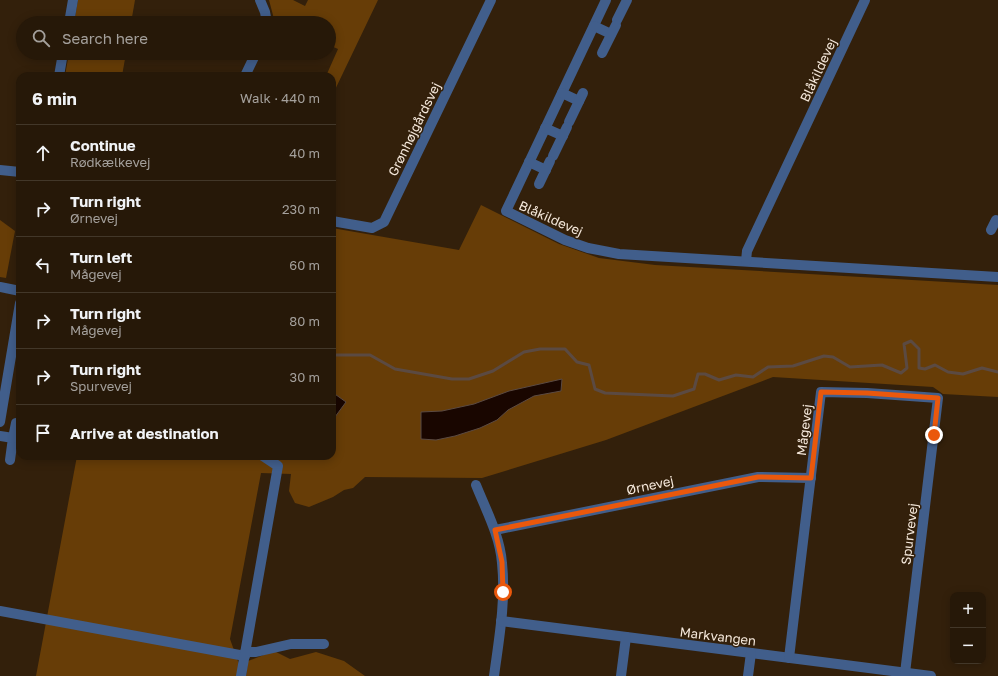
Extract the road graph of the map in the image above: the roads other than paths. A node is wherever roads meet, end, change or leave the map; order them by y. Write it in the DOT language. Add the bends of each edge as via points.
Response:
graph roads {
  1 [pos="73,0"];
  2 [pos="260,0"];
  3 [pos="492,0"];
  4 [pos="606,0"];
  5 [pos="627,0"];
  6 [pos="865,0"];
  7 [pos="70,16"];
  8 [pos="265,16"];
  9 [pos="594,26"];
  10 [pos="615,26"];
  11 [pos="602,53"];
  12 [pos="62,60"];
  13 [pos="253,60"];
  14 [pos="60,72"];
  15 [pos="247,72"];
  16 [pos="562,93"];
  17 [pos="545,128"];
  18 [pos="566,128"];
  19 [pos="529,162"];
  20 [pos="550,163"];
  21 [pos="0,170"];
  22 [pos="16,172"];
  23 [pos="540,184"];
  24 [pos="998,221"];
  25 [pos="336,223"];
  26 [pos="991,230"];
  27 [pos="746,261"];
  28 [pos="998,273"];
  29 [pos="998,277"];
  30 [pos="0,287"];
  31 [pos="16,290"];
  32 [pos="16,327"];
  33 [pos="938,398"];
  34 [pos="0,422"];
  35 [pos="16,424"];
  36 [pos="0,436"];
  37 [pos="13,438"];
  38 [pos="10,460"];
  39 [pos="270,460"];
  40 [pos="811,478"];
  41 [pos="476,485"];
  42 [pos="495,530"];
  43 [pos="0,611"];
  44 [pos="501,621"];
  45 [pos="626,637"];
  46 [pos="324,644"];
  47 [pos="750,653"];
  48 [pos="245,654"];
  49 [pos="789,658"];
  50 [pos="875,672"];
  51 [pos="905,673"];
  52 [pos="241,676"];
  53 [pos="494,676"];
  54 [pos="621,676"];
  55 [pos="748,676"];
  56 [pos="931,676"];
  1 -- 7 [label="street"];
  2 -- 8 [label="street"];
  3 -- 25 [label="street, Grønhøjgårdsvej" via="384,222 372,228"];
  4 -- 9 [label="street, Blåkildevej"];
  5 -- 10 [label="street"];
  6 -- 27 [label="street, Blåkildevej" via="747,251"];
  9 -- 10 [label="street"];
  9 -- 16 [label="street, Blåkildevej"];
  10 -- 11 [label="street"];
  12 -- 14 [label="street"];
  13 -- 15 [label="street"];
  16 -- 17 [label="street, Blåkildevej"];
  16 -- 18 [label="street" via="581,97"];
  17 -- 18 [label="street"];
  17 -- 19 [label="street, Blåkildevej"];
  18 -- 20 [label="street"];
  19 -- 20 [label="street"];
  19 -- 27 [label="street, Blåkildevej" via="506,211 565,240 619,254"];
  20 -- 23 [label="street"];
  21 -- 22 [label="street"];
  24 -- 26 [label="street" via="996,220"];
  27 -- 29 [label="street, Blåkildevej"];
  28 -- 29 [label="street, Blåkildevej"];
  30 -- 31 [label="street"];
  32 -- 34 [label="street"];
  33 -- 40 [label="street, Mågevej" via="821,392"];
  33 -- 51 [label="street, Spurvevej"];
  35 -- 37 [label="street"];
  36 -- 37 [label="street"];
  37 -- 38 [label="street"];
  39 -- 48 [label="street" via="278,466"];
  40 -- 42 [label="street, Ørnevej" via="758,477"];
  40 -- 49 [label="street, Mågevej"];
  41 -- 42 [label="street"];
  42 -- 44 [label="street" via="502,562"];
  43 -- 48 [label="street"];
  44 -- 45 [label="street, Markvangen"];
  44 -- 53 [label="street"];
  45 -- 47 [label="street, Markvangen"];
  45 -- 54 [label="street"];
  46 -- 48 [label="street" via="291,644"];
  47 -- 49 [label="street, Markvangen"];
  47 -- 55 [label="street"];
  48 -- 52 [label="street"];
  49 -- 50 [label="street, Markvangen"];
  50 -- 51 [label="street, Markvangen"];
  51 -- 56 [label="street, Markvangen"];
}
